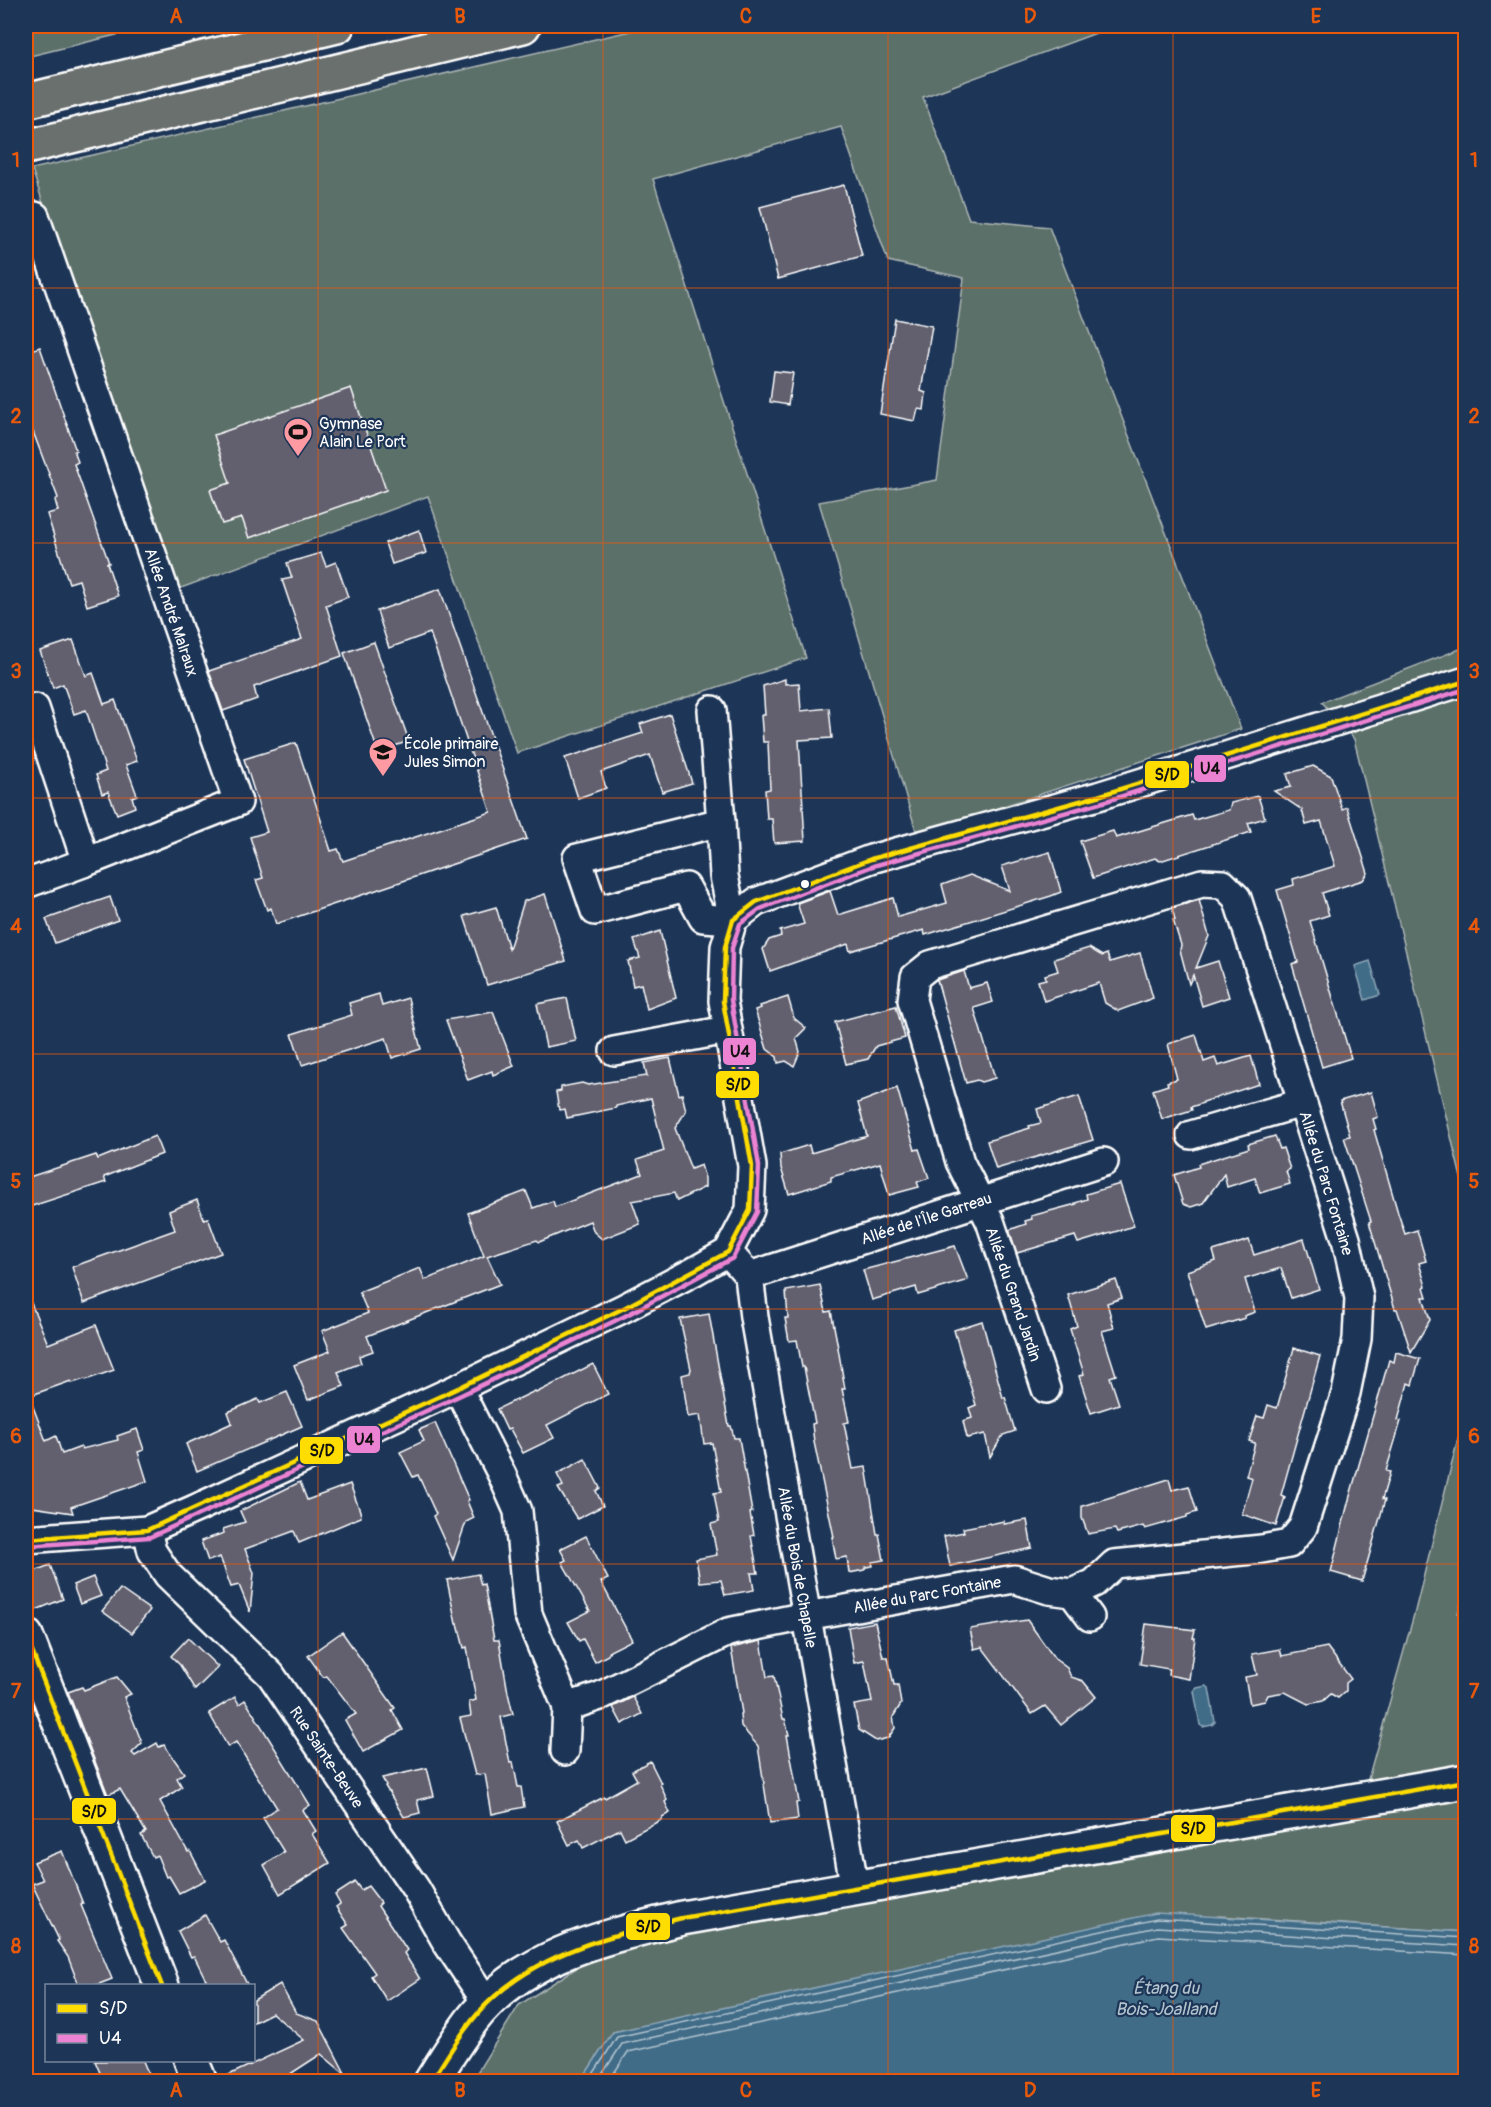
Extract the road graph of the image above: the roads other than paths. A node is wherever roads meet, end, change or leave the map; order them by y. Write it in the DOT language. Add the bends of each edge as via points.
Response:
graph roads {
  1 [pos="337,26"];
  2 [pos="523,26"];
  3 [pos="26,101"];
  4 [pos="26,147"];
  5 [pos="26,218"];
  6 [pos="1466,681"];
  7 [pos="35,708"];
  8 [pos="711,710"];
  9 [pos="721,822"];
  10 [pos="86,862"];
  11 [pos="724,876"];
  12 [pos="26,884"];
  13 [pos="686,887"];
  14 [pos="733,920"];
  15 [pos="727,1030"];
  16 [pos="614,1052"];
  17 [pos="1302,1103"];
  18 [pos="1191,1135"];
  19 [pos="1104,1162"];
  20 [pos="979,1201"];
  21 [pos="728,1252"];
  22 [pos="748,1276"];
  23 [pos="458,1388"];
  24 [pos="1046,1389"];
  25 [pos="147,1530"];
  26 [pos="26,1539"];
  27 [pos="1072,1593"];
  28 [pos="806,1616"];
  29 [pos="1090,1617"];
  30 [pos="26,1636"];
  31 [pos="33,1680"];
  32 [pos="567,1707"];
  33 [pos="565,1751"];
  34 [pos="1466,1781"];
  35 [pos="855,1889"];
  36 [pos="161,1984"];
  37 [pos="492,1999"];
  38 [pos="191,2062"];
  39 [pos="200,2082"];
  40 [pos="431,2082"];
  1 -- 3 [label="highway"];
  2 -- 4 [label="highway"];
  5 -- 10 [label="street, Allée André Malraux" via="35,216 238,802"];
  6 -- 14 [label="street" via="1098,796 871,859 756,902"];
  7 -- 10 [label="street"];
  8 -- 9 [label="street"];
  9 -- 11 [label="street"];
  9 -- 13 [label="street" via="577,858 595,911"];
  10 -- 12 [label="street, Allée André Malraux"];
  11 -- 13 [label="street"];
  11 -- 14 [label="street"];
  13 -- 14 [label="street" via="703,918"];
  14 -- 15 [label="street" via="725,947 723,1001"];
  15 -- 16 [label="street"];
  15 -- 21 [label="street" via="752,1166 750,1210"];
  17 -- 18 [label="street"];
  17 -- 20 [label="street, Allée du Parc Fontaine" via="1237,898 1223,884 1202,882 941,961 915,977 912,1000 960,1162"];
  17 -- 27 [label="street, Allée du Parc Fontaine" via="1346,1239 1359,1298 1357,1339 1346,1393 1303,1527 1289,1544 1114,1564 1094,1583"];
  19 -- 20 [label="street, Allée de l'Île Garreau"];
  20 -- 22 [label="street, Allée de l'Île Garreau"];
  20 -- 24 [label="street, Allée du Grand Jardin" via="990,1221"];
  21 -- 22 [label="street"];
  21 -- 23 [label="street"];
  22 -- 28 [label="street, Allée du Bois de Chapelle"];
  23 -- 25 [label="street"];
  23 -- 32 [label="street" via="518,1511 528,1614"];
  25 -- 26 [label="street"];
  25 -- 37 [label="street, Rue Sainte-Beuve" via="152,1551 168,1575 272,1675 416,1889 481,1994"];
  27 -- 28 [label="street, Allée du Parc Fontaine" via="1014,1579"];
  27 -- 29 [label="street"];
  28 -- 32 [label="street, Allée du Parc Fontaine" via="728,1632 600,1696"];
  28 -- 35 [label="street, Allée du Bois de Chapelle"];
  30 -- 31 [label="street"];
  31 -- 36 [label="street"];
  32 -- 33 [label="street"];
  34 -- 35 [label="street"];
  35 -- 37 [label="street" via="682,1918 603,1938 557,1954 526,1971"];
  37 -- 40 [label="street" via="472,2019"];
  38 -- 39 [label="street"];
}
